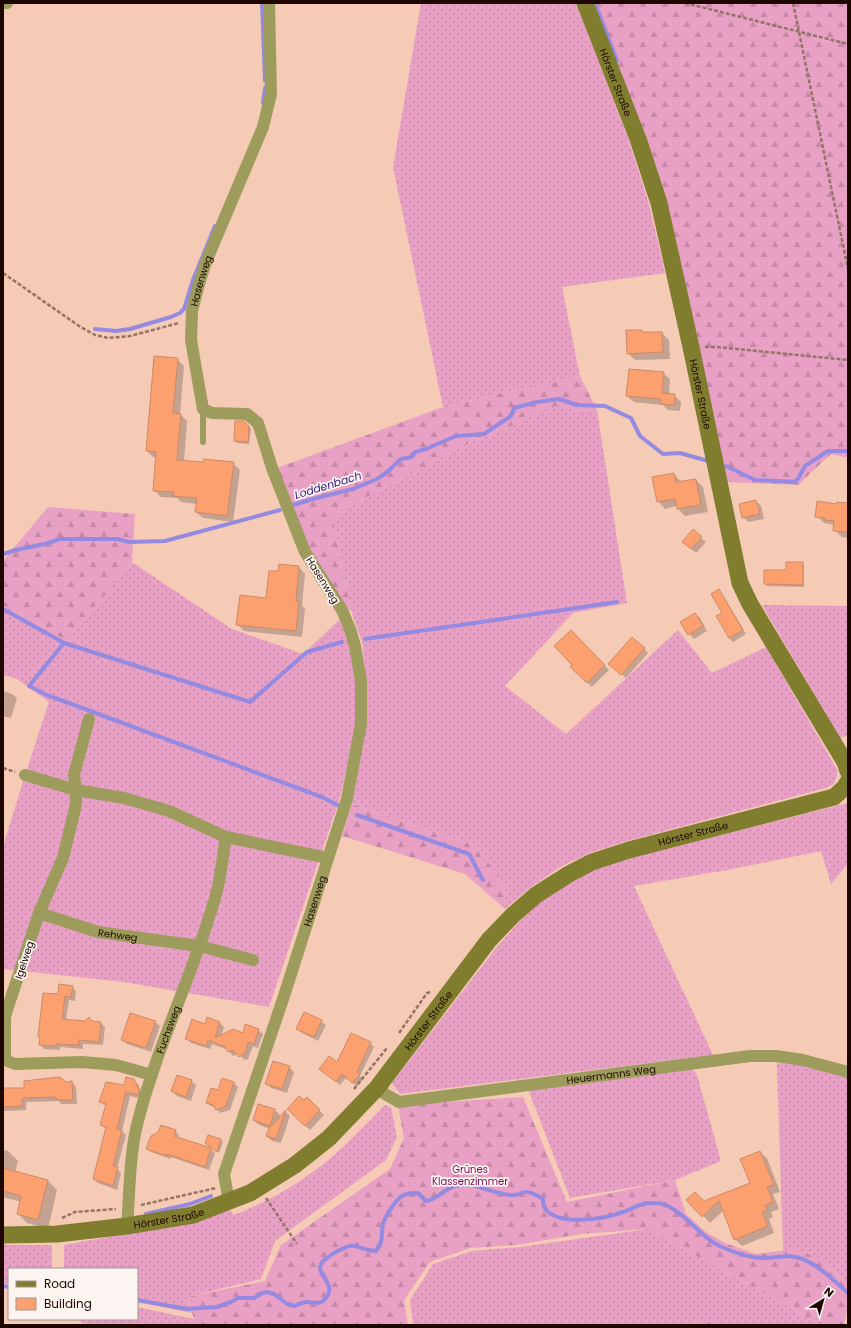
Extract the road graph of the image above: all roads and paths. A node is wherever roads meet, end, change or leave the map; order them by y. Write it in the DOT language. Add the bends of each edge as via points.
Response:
graph roads {
  1 [pos="3,3"];
  2 [pos="7,3"];
  3 [pos="269,3"];
  4 [pos="586,3"];
  5 [pos="685,3"];
  6 [pos="793,3"];
  7 [pos="799,32"];
  8 [pos="848,44"];
  9 [pos="848,269"];
  10 [pos="3,273"];
  11 [pos="192,322"];
  12 [pos="691,347"];
  13 [pos="848,360"];
  14 [pos="204,409"];
  15 [pos="203,442"];
  16 [pos="89,719"];
  17 [pos="848,771"];
  18 [pos="25,775"];
  19 [pos="848,782"];
  20 [pos="76,790"];
  21 [pos="226,837"];
  22 [pos="328,858"];
  23 [pos="39,913"];
  24 [pos="199,946"];
  25 [pos="252,960"];
  26 [pos="848,1072"];
  27 [pos="152,1075"];
  28 [pos="377,1088"];
  29 [pos="265,1196"];
  30 [pos="229,1202"];
  31 [pos="127,1226"];
  32 [pos="3,1234"];
  33 [pos="297,1244"];
  1 -- 2 [label="street"];
  3 -- 11 [label="street, Hasenweg" via="271,94 263,127 198,284"];
  4 -- 12 [label="street, Hörster Straße" via="638,139 659,203"];
  5 -- 7 [label="path"];
  6 -- 7 [label="path"];
  7 -- 8 [label="path"];
  7 -- 9 [label="path"];
  10 -- 11 [label="path" via="95,335 108,338 130,336"];
  11 -- 14 [label="street, Hasenweg" via="191,340"];
  12 -- 13 [label="path" via="717,346"];
  12 -- 17 [label="street, Hörster Straße" via="740,583"];
  14 -- 15 [label="lane"];
  14 -- 22 [label="street, Hasenweg" via="212,413 247,414 258,423 272,468 305,552 342,610 355,646 361,681 361,724 347,799"];
  16 -- 20 [label="street, Igelweg" via="74,776"];
  18 -- 20 [label="street"];
  19 -- 28 [label="street, Hörster Straße" via="834,797 592,862 536,895 489,940"];
  20 -- 21 [label="street" via="124,798 169,811"];
  20 -- 23 [label="street, Igelweg" via="76,804 63,858"];
  21 -- 22 [label="street"];
  21 -- 24 [label="street, Fuchsweg" via="217,890"];
  22 -- 30 [label="street, Hasenweg" via="224,1174"];
  23 -- 24 [label="street, Rehweg" via="98,932"];
  23 -- 27 [label="street, Igelweg" via="5,1016 5,1060 15,1064 82,1062 116,1065"];
  24 -- 25 [label="street, Rehweg"];
  24 -- 27 [label="street, Fuchsweg"];
  26 -- 28 [label="street, Heuermanns Weg" via="803,1060 750,1056 399,1102"];
  27 -- 31 [label="street, Fuchsweg" via="133,1144"];
  28 -- 30 [label="street, Hörster Straße" via="329,1138 296,1165 250,1193"];
  29 -- 33 [label="path"];
  30 -- 31 [label="street, Hörster Straße" via="192,1215"];
  31 -- 32 [label="street, Hörster Straße" via="57,1234"];
}
